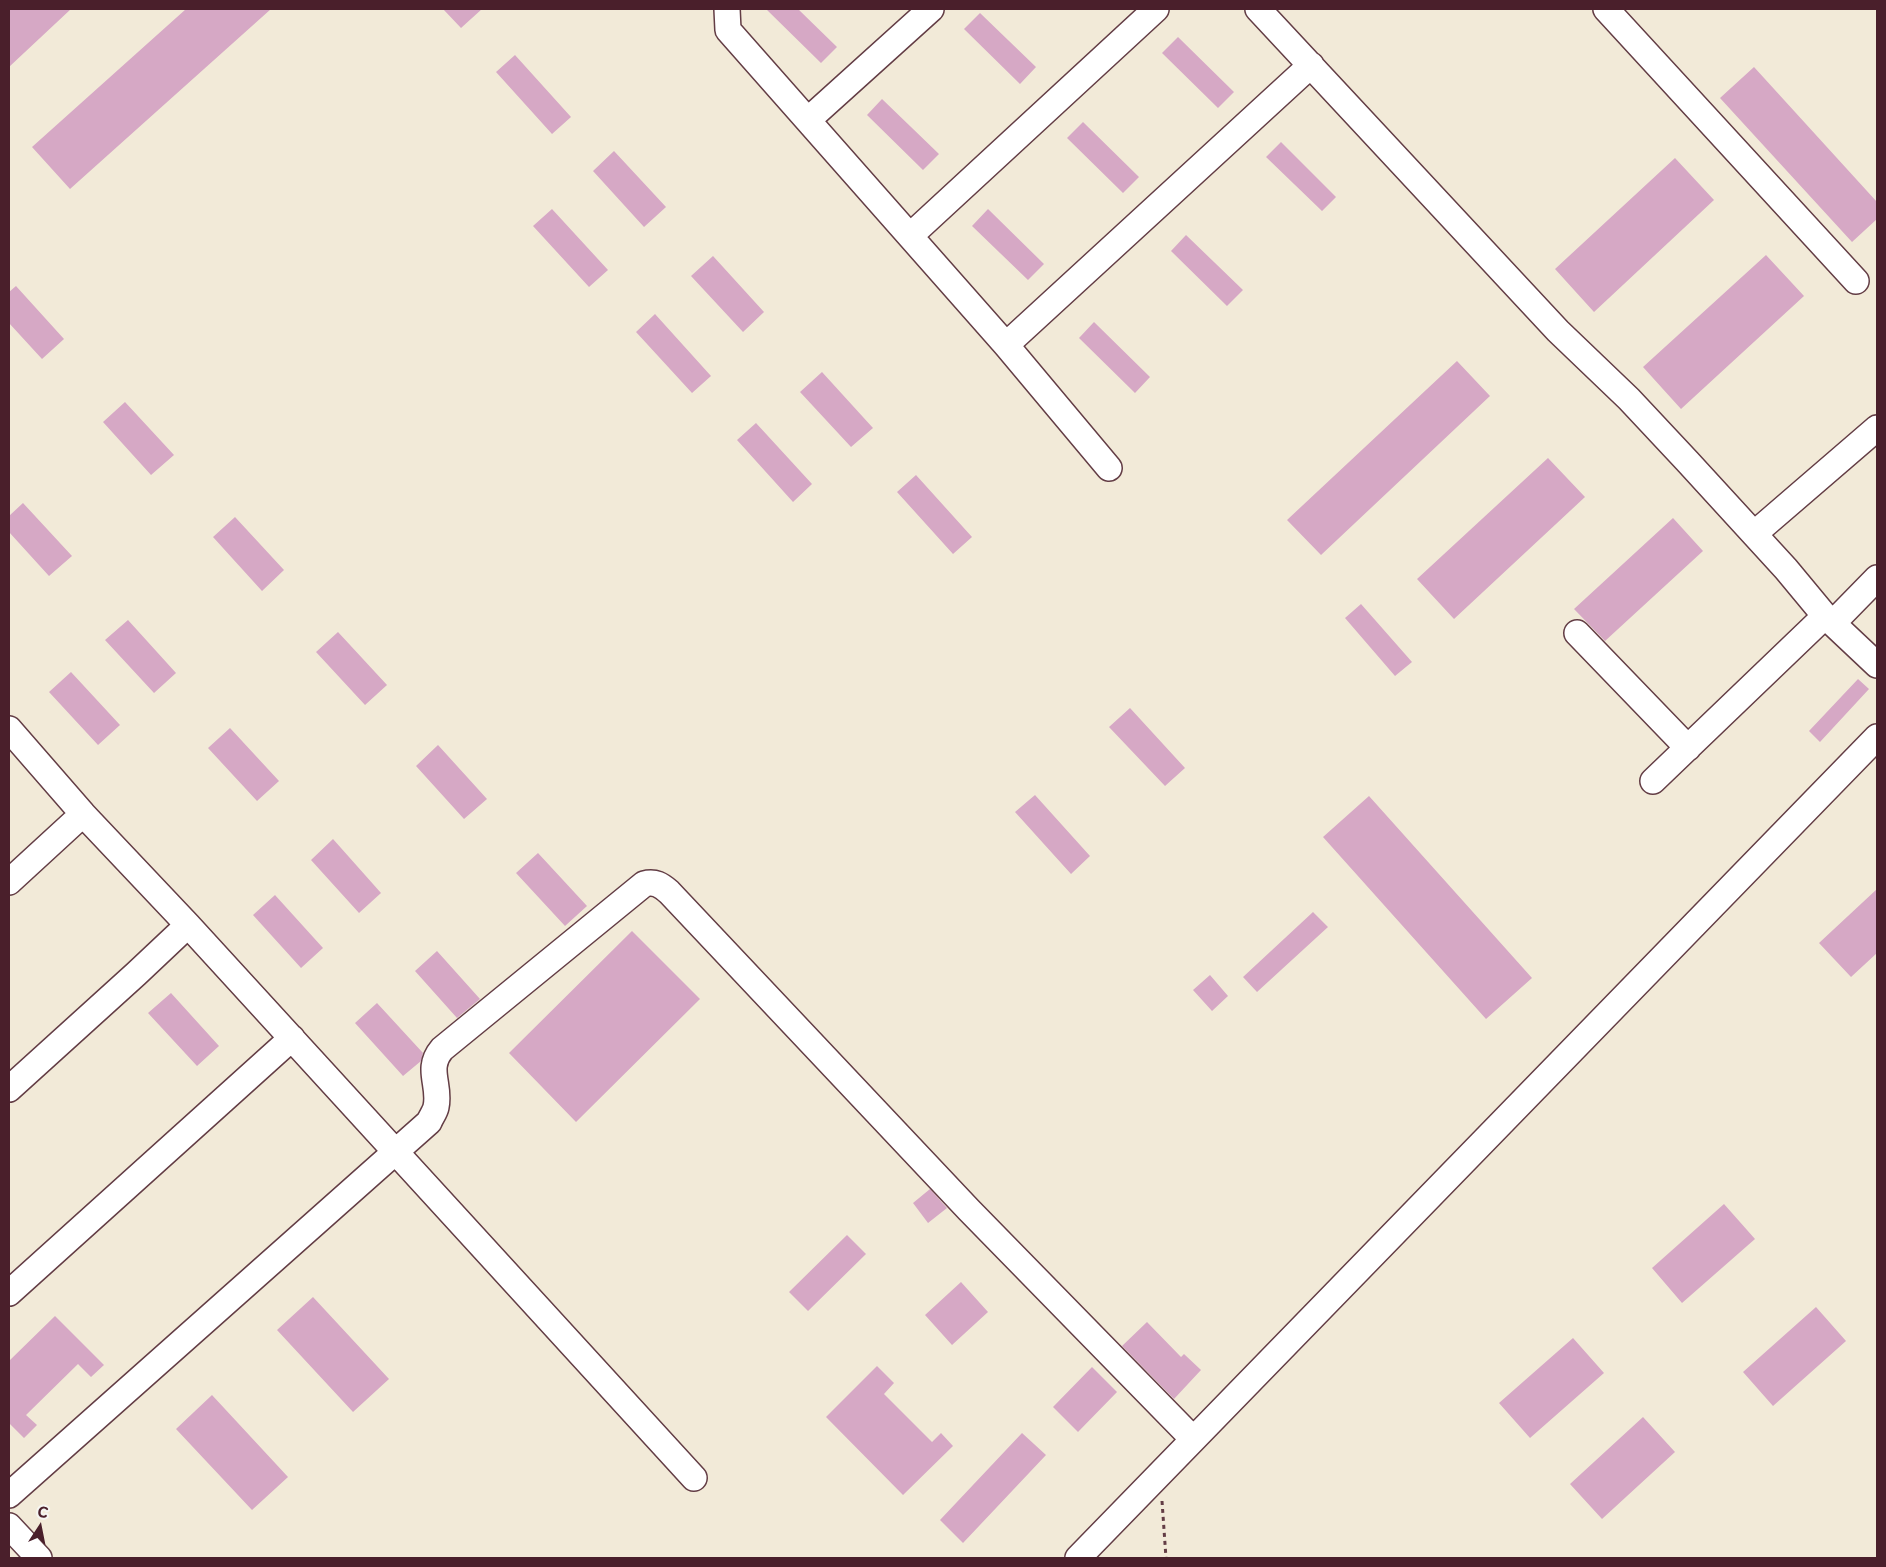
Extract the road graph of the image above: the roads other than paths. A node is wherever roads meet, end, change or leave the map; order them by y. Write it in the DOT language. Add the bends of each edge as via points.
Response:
graph roads {
  1 [pos="728,9"];
  2 [pos="931,9"];
  3 [pos="1156,9"];
  4 [pos="1258,9"];
  5 [pos="1606,9"];
  6 [pos="1311,65"];
  7 [pos="808,120"];
  8 [pos="910,236"];
  9 [pos="1856,281"];
  10 [pos="1006,346"];
  11 [pos="1877,428"];
  12 [pos="1109,468"];
  13 [pos="1754,534"];
  14 [pos="1877,578"];
  15 [pos="1829,619"];
  16 [pos="1577,633"];
  17 [pos="1877,665"];
  18 [pos="9,729"];
  19 [pos="1877,737"];
  20 [pos="1688,748"];
  21 [pos="1653,781"];
  22 [pos="83,814"];
  23 [pos="9,882"];
  24 [pos="188,925"];
  25 [pos="292,1038"];
  26 [pos="9,1089"];
  27 [pos="394,1150"];
  28 [pos="9,1292"];
  29 [pos="1194,1439"];
  30 [pos="694,1478"];
  31 [pos="9,1495"];
  32 [pos="9,1526"];
  33 [pos="39,1558"];
  34 [pos="1078,1558"];
  1 -- 7 [label="street" via="728,30"];
  2 -- 7 [label="street"];
  3 -- 8 [label="street"];
  4 -- 6 [label="street"];
  5 -- 9 [label="street"];
  6 -- 10 [label="street"];
  6 -- 13 [label="street" via="1558,331 1629,399"];
  7 -- 8 [label="street"];
  8 -- 10 [label="street"];
  10 -- 12 [label="street"];
  11 -- 13 [label="street"];
  13 -- 15 [label="street"];
  14 -- 15 [label="street"];
  15 -- 17 [label="street"];
  15 -- 20 [label="street"];
  16 -- 20 [label="street"];
  18 -- 22 [label="street"];
  19 -- 29 [label="street"];
  20 -- 21 [label="street"];
  22 -- 23 [label="street"];
  22 -- 24 [label="street"];
  24 -- 25 [label="street"];
  24 -- 26 [label="street"];
  25 -- 27 [label="street"];
  25 -- 28 [label="street"];
  27 -- 29 [label="street" via="428,1122 436,1109 433,1067 442,1049 644,884 660,885 969,1210"];
  27 -- 30 [label="street"];
  27 -- 31 [label="street"];
  29 -- 34 [label="street"];
  32 -- 33 [label="street"];
}
